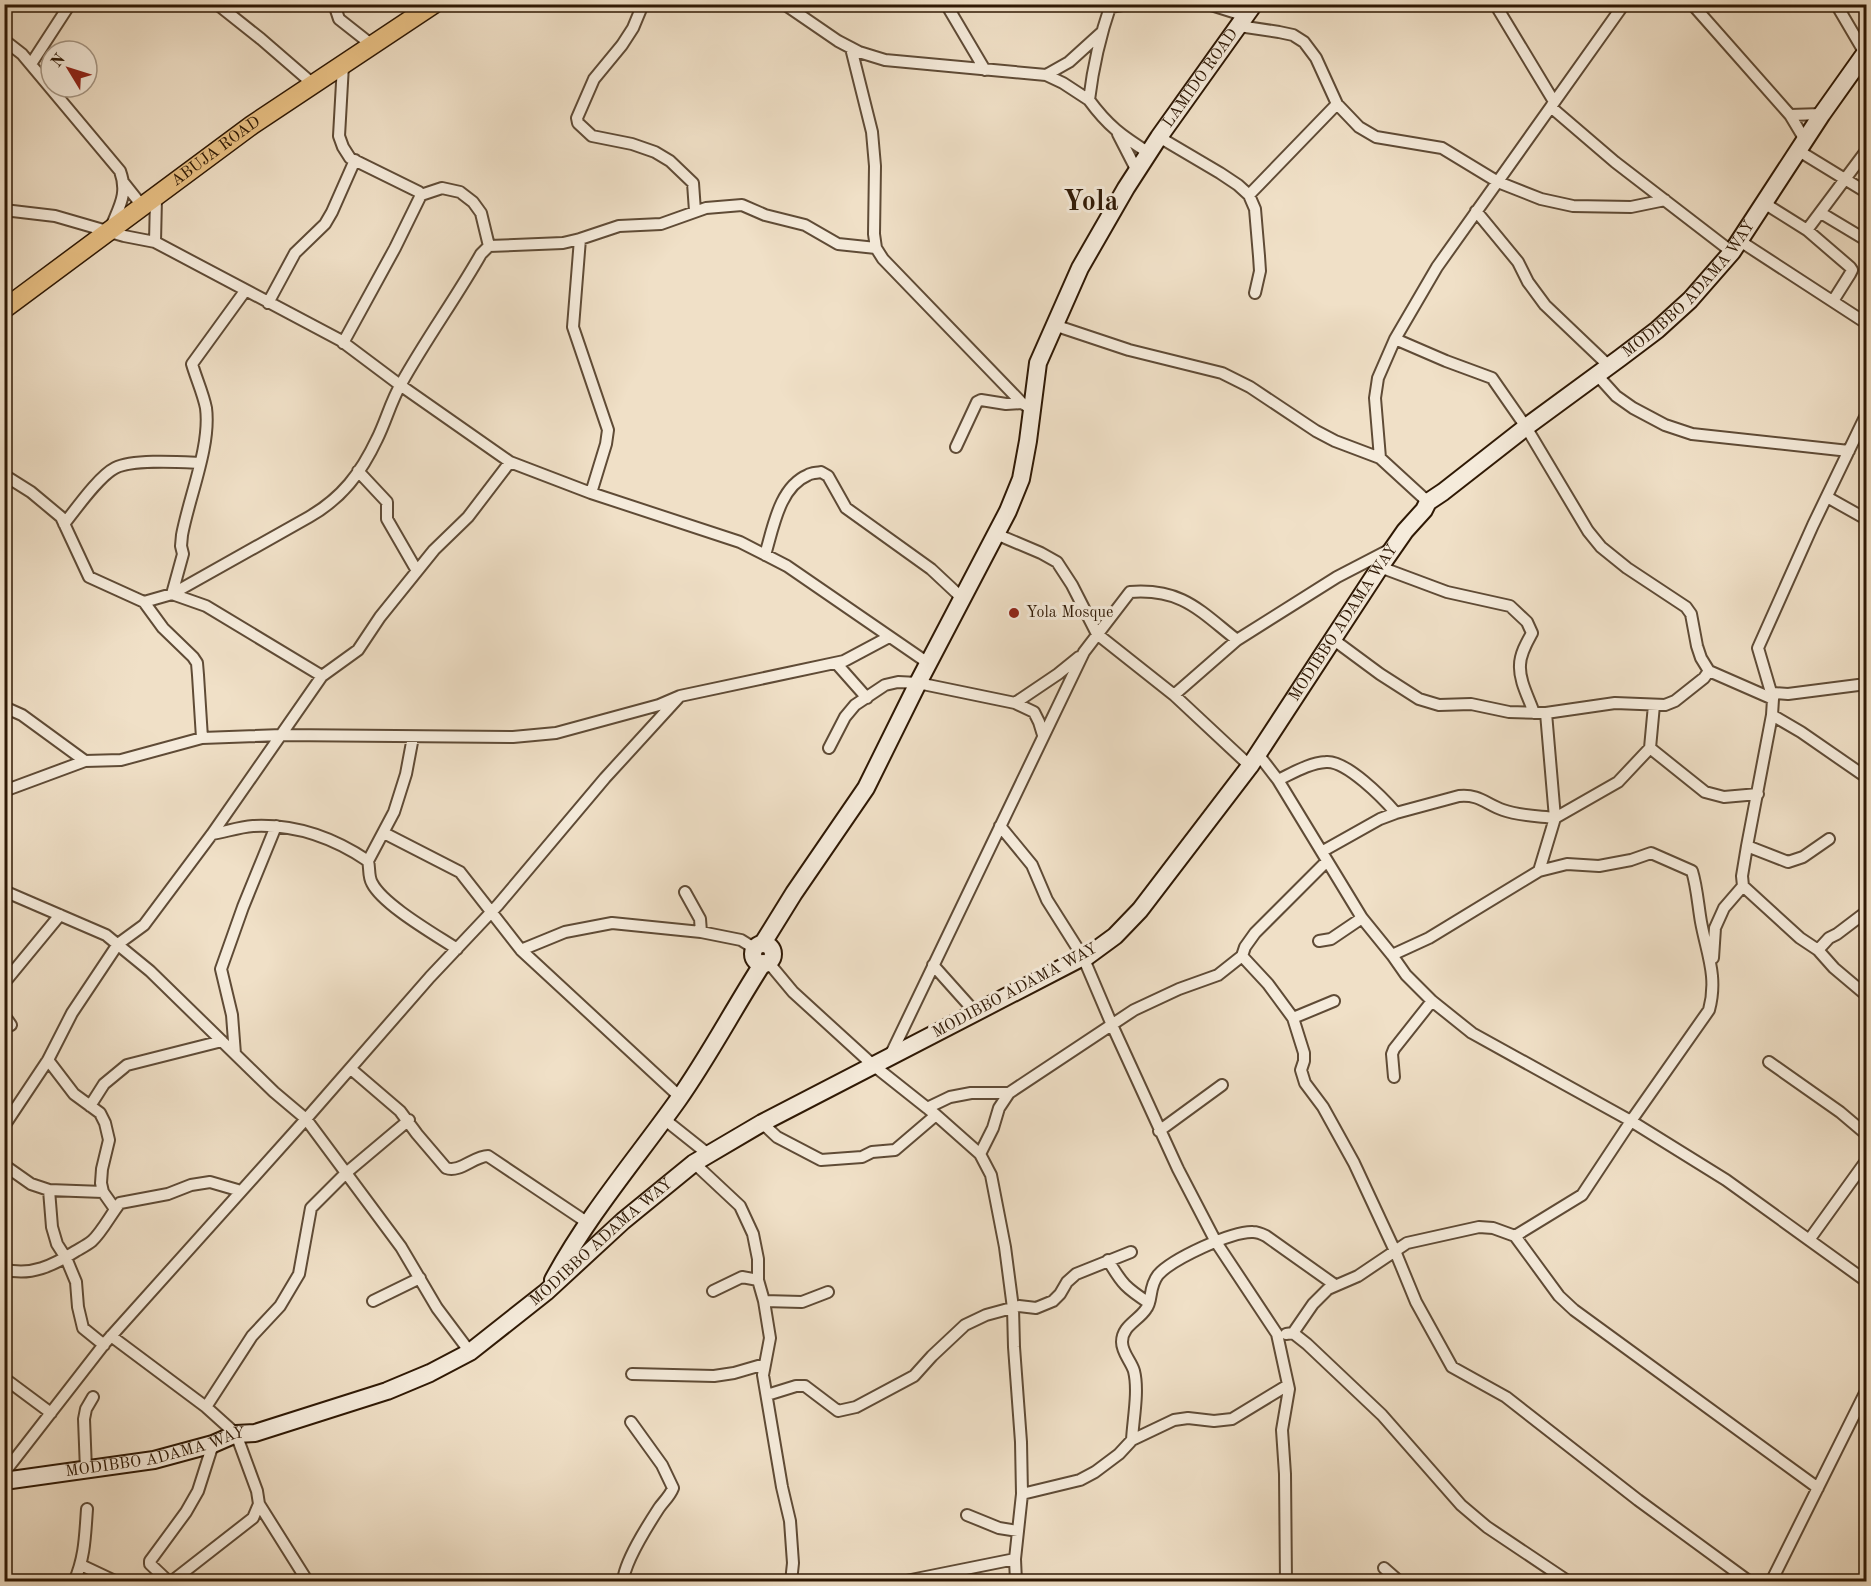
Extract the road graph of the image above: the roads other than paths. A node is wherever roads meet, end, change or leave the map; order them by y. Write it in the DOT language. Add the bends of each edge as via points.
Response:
graph roads {
  1 [pos="70,4"];
  2 [pos="218,4"];
  3 [pos="334,4"];
  4 [pos="434,4"];
  5 [pos="643,4"];
  6 [pos="784,4"];
  7 [pos="946,4"];
  8 [pos="1128,4"];
  9 [pos="1208,4"];
  10 [pos="1495,4"];
  11 [pos="1624,4"];
  12 [pos="1692,4"];
  13 [pos="1836,4"];
  14 [pos="1111,6"];
  15 [pos="1246,15"];
  16 [pos="1101,33"];
  17 [pos="4,39"];
  18 [pos="372,45"];
  19 [pos="851,48"];
  20 [pos="1866,53"];
  21 [pos="31,64"];
  22 [pos="343,65"];
  23 [pos="985,70"];
  24 [pos="1046,75"];
  25 [pos="313,84"];
  26 [pos="1089,100"];
  27 [pos="1337,104"];
  28 [pos="1552,108"];
  29 [pos="1822,114"];
  30 [pos="1790,115"];
  31 [pos="1118,133"];
  32 [pos="1159,138"];
  33 [pos="1802,145"];
  34 [pos="1866,151"];
  35 [pos="1149,153"];
  36 [pos="355,160"];
  37 [pos="1137,171"];
  38 [pos="1845,180"];
  39 [pos="1497,182"];
  40 [pos="124,183"];
  41 [pos="1866,192"];
  42 [pos="421,195"];
  43 [pos="1248,195"];
  44 [pos="1665,200"];
  45 [pos="149,203"];
  46 [pos="1764,203"];
  47 [pos="4,210"];
  48 [pos="1476,210"];
  49 [pos="695,211"];
  50 [pos="1821,213"];
  51 [pos="1807,230"];
  52 [pos="110,231"];
  53 [pos="580,239"];
  54 [pos="1866,240"];
  55 [pos="155,242"];
  56 [pos="489,246"];
  57 [pos="1736,246"];
  58 [pos="876,248"];
  59 [pos="245,291"];
  60 [pos="1255,293"];
  61 [pos="1833,301"];
  62 [pos="268,303"];
  63 [pos="4,309"];
  64 [pos="1866,323"];
  65 [pos="1054,325"];
  66 [pos="1395,339"];
  67 [pos="343,343"];
  68 [pos="1603,371"];
  69 [pos="400,386"];
  70 [pos="1027,406"];
  71 [pos="1866,415"];
  72 [pos="1526,427"];
  73 [pos="1862,437"];
  74 [pos="956,447"];
  75 [pos="1849,451"];
  76 [pos="1380,458"];
  77 [pos="510,462"];
  78 [pos="200,463"];
  79 [pos="358,471"];
  80 [pos="4,475"];
  81 [pos="591,493"];
  82 [pos="1827,497"];
  83 [pos="1428,502"];
  84 [pos="1866,519"];
  85 [pos="64,524"];
  86 [pos="996,534"];
  87 [pos="1394,548"];
  88 [pos="765,555"];
  89 [pos="1380,567"];
  90 [pos="417,571"];
  91 [pos="172,594"];
  92 [pos="962,598"];
  93 [pos="144,602"];
  94 [pos="1097,634"];
  95 [pos="890,637"];
  96 [pos="1238,640"];
  97 [pos="1334,640"];
  98 [pos="1084,652"];
  99 [pos="836,663"];
  100 [pos="928,663"];
  101 [pos="1709,671"];
  102 [pos="322,676"];
  103 [pos="918,683"];
  104 [pos="1866,684"];
  105 [pos="1174,695"];
  106 [pos="680,696"];
  107 [pos="867,698"];
  108 [pos="1773,699"];
  109 [pos="1015,703"];
  110 [pos="1654,705"];
  111 [pos="4,706"];
  112 [pos="1540,713"];
  113 [pos="1772,714"];
  114 [pos="282,735"];
  115 [pos="1043,735"];
  116 [pos="412,737"];
  117 [pos="202,738"];
  118 [pos="829,748"];
  119 [pos="1650,748"];
  120 [pos="1254,760"];
  121 [pos="85,761"];
  122 [pos="1866,777"];
  123 [pos="1278,780"];
  124 [pos="4,791"];
  125 [pos="1758,794"];
  126 [pos="1396,813"];
  127 [pos="1554,818"];
  128 [pos="276,826"];
  129 [pos="1000,826"];
  130 [pos="384,833"];
  131 [pos="212,834"];
  132 [pos="1829,839"];
  133 [pos="1747,846"];
  134 [pos="1325,856"];
  135 [pos="368,861"];
  136 [pos="1539,871"];
  137 [pos="1743,886"];
  138 [pos="4,891"];
  139 [pos="685,892"];
  140 [pos="1866,912"];
  141 [pos="491,914"];
  142 [pos="60,915"];
  143 [pos="1362,918"];
  144 [pos="701,932"];
  145 [pos="1319,941"];
  146 [pos="118,944"];
  147 [pos="457,949"];
  148 [pos="521,950"];
  149 [pos="1818,950"];
  150 [pos="762,954"];
  151 [pos="1392,955"];
  152 [pos="1242,956"];
  153 [pos="1083,957"];
  154 [pos="933,965"];
  155 [pos="1713,970"];
  156 [pos="4,982"];
  157 [pos="1866,995"];
  158 [pos="1334,1001"];
  159 [pos="1432,1001"];
  160 [pos="975,1012"];
  161 [pos="4,1015"];
  162 [pos="1293,1018"];
  163 [pos="11,1025"];
  164 [pos="1112,1025"];
  165 [pos="222,1041"];
  166 [pos="235,1054"];
  167 [pos="48,1060"];
  168 [pos="881,1062"];
  169 [pos="1770,1062"];
  170 [pos="351,1069"];
  171 [pos="1395,1077"];
  172 [pos="1222,1085"];
  173 [pos="1009,1093"];
  174 [pos="680,1097"];
  175 [pos="90,1106"];
  176 [pos="927,1108"];
  177 [pos="936,1115"];
  178 [pos="306,1119"];
  179 [pos="664,1119"];
  180 [pos="409,1120"];
  181 [pos="1631,1121"];
  182 [pos="762,1123"];
  183 [pos="4,1126"];
  184 [pos="1159,1131"];
  185 [pos="1866,1134"];
  186 [pos="980,1154"];
  187 [pos="701,1158"];
  188 [pos="1866,1161"];
  189 [pos="4,1165"];
  190 [pos="346,1173"];
  191 [pos="49,1190"];
  192 [pos="241,1191"];
  193 [pos="103,1192"];
  194 [pos="115,1209"];
  195 [pos="588,1223"];
  196 [pos="1515,1236"];
  197 [pos="1809,1240"];
  198 [pos="1216,1242"];
  199 [pos="1395,1251"];
  200 [pos="1131,1252"];
  201 [pos="66,1258"];
  202 [pos="1108,1260"];
  203 [pos="4,1269"];
  204 [pos="420,1278"];
  205 [pos="758,1280"];
  206 [pos="1866,1281"];
  207 [pos="1335,1285"];
  208 [pos="713,1291"];
  209 [pos="546,1292"];
  210 [pos="828,1292"];
  211 [pos="373,1301"];
  212 [pos="765,1301"];
  213 [pos="1149,1303"];
  214 [pos="1013,1308"];
  215 [pos="1293,1333"];
  216 [pos="1276,1334"];
  217 [pos="107,1341"];
  218 [pos="470,1352"];
  219 [pos="765,1364"];
  220 [pos="632,1374"];
  221 [pos="4,1378"];
  222 [pos="1288,1385"];
  223 [pos="1866,1391"];
  224 [pos="767,1395"];
  225 [pos="93,1397"];
  226 [pos="206,1407"];
  227 [pos="51,1413"];
  228 [pos="631,1422"];
  229 [pos="236,1434"];
  230 [pos="1132,1440"];
  231 [pos="213,1444"];
  232 [pos="86,1470"];
  233 [pos="4,1473"];
  234 [pos="4,1481"];
  235 [pos="1818,1488"];
  236 [pos="1022,1494"];
  237 [pos="259,1504"];
  238 [pos="87,1509"];
  239 [pos="967,1515"];
  240 [pos="1018,1531"];
  241 [pos="1016,1558"];
  242 [pos="81,1565"];
  243 [pos="1384,1568"];
  244 [pos="74,1581"];
  245 [pos="117,1581"];
  246 [pos="170,1581"];
  247 [pos="308,1581"];
  248 [pos="623,1581"];
  249 [pos="791,1581"];
  250 [pos="901,1581"];
  251 [pos="1016,1581"];
  252 [pos="1286,1581"];
  253 [pos="1400,1581"];
  254 [pos="1569,1581"];
  255 [pos="1750,1581"];
  256 [pos="1771,1581"];
  1 -- 21 [label="street"];
  2 -- 25 [label="street"];
  3 -- 18 [label="street" via="339,19"];
  4 -- 18 [label="main road, ABUJA ROAD"];
  5 -- 49 [label="street" via="633,28 594,80 578,123 592,136 632,144 670,161 693,183"];
  6 -- 19 [label="street"];
  7 -- 23 [label="street"];
  8 -- 14 [label="street"];
  9 -- 15 [label="street"];
  10 -- 28 [label="street" via="1552,100"];
  11 -- 28 [label="street"];
  12 -- 30 [label="street"];
  13 -- 20 [label="street"];
  14 -- 16 [label="street"];
  15 -- 27 [label="street" via="1304,42 1316,58"];
  15 -- 32 [label="main road, LAMIDO ROAD"];
  16 -- 24 [label="street" via="1069,62"];
  16 -- 26 [label="street"];
  17 -- 21 [label="street"];
  18 -- 22 [label="main road, ABUJA ROAD"];
  19 -- 23 [label="street" via="885,60"];
  19 -- 58 [label="street" via="872,132"];
  20 -- 29 [label="main road, MODIBBO ADAMA WAY"];
  21 -- 40 [label="street" via="120,171"];
  22 -- 25 [label="main road, ABUJA ROAD"];
  22 -- 36 [label="street" via="339,136 350,158"];
  23 -- 24 [label="street"];
  24 -- 26 [label="street"];
  25 -- 45 [label="main road, ABUJA ROAD"];
  26 -- 31 [label="street"];
  27 -- 39 [label="street" via="1359,127 1376,137 1442,148"];
  27 -- 43 [label="street"];
  28 -- 39 [label="street"];
  28 -- 44 [label="street"];
  29 -- 30 [label="street"];
  29 -- 33 [label="main road, MODIBBO ADAMA WAY"];
  30 -- 33 [label="street"];
  31 -- 35 [label="street"];
  31 -- 37 [label="street"];
  32 -- 35 [label="main road, LAMIDO ROAD"];
  32 -- 43 [label="street" via="1220,173"];
  33 -- 38 [label="street"];
  33 -- 46 [label="main road, MODIBBO ADAMA WAY"];
  34 -- 38 [label="street"];
  35 -- 37 [label="main road, LAMIDO ROAD"];
  36 -- 42 [label="street"];
  36 -- 62 [label="street" via="325,224 295,253"];
  37 -- 65 [label="main road, LAMIDO ROAD" via="1080,268"];
  38 -- 41 [label="street"];
  38 -- 50 [label="street"];
  39 -- 44 [label="street" via="1573,206 1631,207"];
  39 -- 48 [label="street"];
  40 -- 45 [label="street"];
  40 -- 52 [label="street" via="124,194"];
  42 -- 56 [label="street" via="441,188 460,192 481,213"];
  42 -- 67 [label="street"];
  43 -- 60 [label="street" via="1255,209 1259,256"];
  44 -- 57 [label="street"];
  45 -- 52 [label="main road, ABUJA ROAD"];
  45 -- 55 [label="street"];
  46 -- 51 [label="street"];
  46 -- 57 [label="main road, MODIBBO ADAMA WAY"];
  47 -- 52 [label="street" via="55,216"];
  48 -- 66 [label="street"];
  48 -- 68 [label="street" via="1518,262 1545,305"];
  49 -- 53 [label="street" via="661,224 619,226"];
  49 -- 58 [label="street" via="742,205 805,225 838,244"];
  50 -- 51 [label="street"];
  50 -- 54 [label="street"];
  51 -- 61 [label="street" via="1852,270"];
  52 -- 55 [label="street"];
  52 -- 63 [label="main road, ABUJA ROAD"];
  53 -- 56 [label="street"];
  53 -- 81 [label="street" via="573,327 608,430"];
  55 -- 59 [label="street"];
  56 -- 69 [label="street"];
  57 -- 61 [label="street"];
  57 -- 68 [label="main road, MODIBBO ADAMA WAY" via="1690,300"];
  58 -- 70 [label="street"];
  59 -- 62 [label="street"];
  59 -- 78 [label="street" via="192,364 206,406 207,426"];
  61 -- 64 [label="street"];
  62 -- 67 [label="street"];
  65 -- 70 [label="main road, LAMIDO ROAD" via="1038,363"];
  65 -- 76 [label="street" via="1129,350 1222,373 1316,431"];
  66 -- 72 [label="street" via="1492,378"];
  66 -- 76 [label="street" via="1378,378 1375,398"];
  67 -- 69 [label="street"];
  68 -- 72 [label="main road, MODIBBO ADAMA WAY"];
  68 -- 75 [label="street" via="1616,396 1633,408 1692,434"];
  69 -- 77 [label="street"];
  69 -- 79 [label="street" via="377,440"];
  70 -- 74 [label="street" via="977,402"];
  70 -- 86 [label="main road, LAMIDO ROAD" via="1021,479"];
  71 -- 73 [label="street"];
  72 -- 83 [label="main road, MODIBBO ADAMA WAY"];
  72 -- 101 [label="street" via="1601,547 1686,607 1701,658"];
  73 -- 75 [label="street"];
  75 -- 82 [label="street"];
  76 -- 83 [label="street"];
  77 -- 81 [label="street"];
  77 -- 90 [label="street" via="468,518"];
  78 -- 85 [label="street" via="115,468 99,481"];
  78 -- 91 [label="street"];
  79 -- 90 [label="street" via="387,502 387,519"];
  79 -- 91 [label="street" via="328,506"];
  80 -- 85 [label="street" via="31,492"];
  81 -- 88 [label="street" via="740,542"];
  82 -- 84 [label="street"];
  82 -- 108 [label="street" via="1758,648"];
  83 -- 87 [label="main road, MODIBBO ADAMA WAY"];
  85 -- 93 [label="street" via="89,577"];
  86 -- 92 [label="main road, LAMIDO ROAD"];
  86 -- 94 [label="street" via="1057,562"];
  87 -- 89 [label="main road, MODIBBO ADAMA WAY"];
  87 -- 96 [label="street" via="1337,577"];
  88 -- 92 [label="street" via="789,489 808,474 821,472 846,508 931,569"];
  88 -- 95 [label="street"];
  89 -- 97 [label="main road, MODIBBO ADAMA WAY"];
  89 -- 112 [label="street" via="1447,591 1502,603 1517,611 1532,633 1520,665 1524,687"];
  90 -- 102 [label="street" via="358,650"];
  91 -- 93 [label="street"];
  91 -- 102 [label="street" via="206,606"];
  92 -- 100 [label="main road, LAMIDO ROAD"];
  93 -- 117 [label="street" via="197,663"];
  94 -- 96 [label="street" via="1130,592 1141,591 1171,594 1188,601"];
  94 -- 98 [label="street"];
  94 -- 105 [label="street"];
  95 -- 99 [label="street"];
  95 -- 100 [label="street"];
  96 -- 105 [label="street"];
  97 -- 112 [label="street" via="1419,699 1439,705 1471,704 1509,712"];
  97 -- 120 [label="main road, MODIBBO ADAMA WAY"];
  98 -- 109 [label="street" via="1058,675"];
  98 -- 115 [label="street"];
  99 -- 106 [label="street"];
  99 -- 107 [label="street"];
  100 -- 103 [label="main road, LAMIDO ROAD"];
  101 -- 108 [label="street"];
  101 -- 110 [label="street" via="1675,701"];
  102 -- 114 [label="street"];
  103 -- 107 [label="street" via="885,685"];
  103 -- 109 [label="street"];
  103 -- 150 [label="main road, LAMIDO ROAD" via="866,788 794,893"];
  104 -- 108 [label="street" via="1773,693"];
  105 -- 120 [label="street"];
  106 -- 116 [label="street" via="556,733"];
  106 -- 141 [label="street" via="604,778"];
  107 -- 118 [label="street" via="845,717"];
  108 -- 113 [label="street"];
  109 -- 115 [label="street" via="1034,712"];
  110 -- 112 [label="street" via="1615,703"];
  110 -- 119 [label="street"];
  111 -- 121 [label="street"];
  112 -- 127 [label="street"];
  113 -- 122 [label="street"];
  113 -- 125 [label="street"];
  114 -- 116 [label="street"];
  114 -- 117 [label="street"];
  114 -- 131 [label="street"];
  115 -- 129 [label="street"];
  116 -- 130 [label="street" via="406,774"];
  117 -- 121 [label="street" via="121,759"];
  119 -- 125 [label="street" via="1705,792 1724,797"];
  119 -- 127 [label="street" via="1618,782"];
  120 -- 123 [label="street"];
  120 -- 153 [label="main road, MODIBBO ADAMA WAY" via="1140,910 1114,936"];
  121 -- 124 [label="street"];
  123 -- 126 [label="street" via="1305,767 1335,763 1359,777"];
  123 -- 134 [label="street"];
  125 -- 133 [label="street"];
  126 -- 127 [label="street" via="1469,795 1504,810"];
  126 -- 134 [label="street" via="1380,819"];
  127 -- 136 [label="street"];
  128 -- 131 [label="street" via="250,826"];
  128 -- 135 [label="street" via="311,832"];
  128 -- 166 [label="street" via="221,969 232,1015"];
  129 -- 153 [label="street" via="1032,865 1047,900"];
  129 -- 154 [label="street"];
  130 -- 135 [label="street"];
  130 -- 141 [label="street" via="460,872"];
  131 -- 146 [label="street" via="144,925"];
  132 -- 133 [label="street" via="1788,862"];
  133 -- 137 [label="street"];
  134 -- 143 [label="street"];
  134 -- 152 [label="street" via="1255,933"];
  135 -- 147 [label="street" via="372,884 383,896"];
  136 -- 151 [label="street" via="1429,938"];
  136 -- 155 [label="street" via="1567,864 1599,866 1651,853 1692,871"];
  137 -- 149 [label="street"];
  137 -- 155 [label="street" via="1724,908 1715,928"];
  138 -- 142 [label="street"];
  139 -- 144 [label="street" via="700,919"];
  140 -- 149 [label="street"];
  141 -- 147 [label="street"];
  141 -- 148 [label="street"];
  142 -- 146 [label="street"];
  142 -- 156 [label="street"];
  143 -- 145 [label="street" via="1331,939"];
  143 -- 151 [label="street"];
  144 -- 148 [label="street" via="612,923 566,932"];
  144 -- 150 [label="street" via="741,940"];
  146 -- 165 [label="street"];
  146 -- 167 [label="street" via="72,1013"];
  147 -- 170 [label="street"];
  148 -- 174 [label="street"];
  149 -- 157 [label="street"];
  150 -- 168 [label="street" via="793,992"];
  150 -- 174 [label="main road" via="744,992"];
  151 -- 159 [label="street"];
  152 -- 162 [label="street"];
  152 -- 164 [label="street" via="1218,975 1162,996"];
  153 -- 160 [label="main road, MODIBBO ADAMA WAY"];
  153 -- 164 [label="street"];
  154 -- 160 [label="street"];
  154 -- 168 [label="street"];
  155 -- 181 [label="street" via="1709,1010"];
  158 -- 162 [label="street"];
  159 -- 171 [label="street" via="1394,1049"];
  159 -- 181 [label="street" via="1472,1033"];
  160 -- 168 [label="main road, MODIBBO ADAMA WAY"];
  161 -- 163 [label="street"];
  162 -- 199 [label="street" via="1304,1053 1301,1076 1354,1163"];
  164 -- 173 [label="street"];
  164 -- 184 [label="street"];
  165 -- 166 [label="street"];
  165 -- 175 [label="street" via="127,1065 104,1084"];
  166 -- 178 [label="street"];
  167 -- 175 [label="street" via="74,1094"];
  167 -- 183 [label="street"];
  168 -- 176 [label="street"];
  168 -- 182 [label="main road, MODIBBO ADAMA WAY"];
  169 -- 185 [label="street"];
  170 -- 178 [label="street"];
  170 -- 180 [label="street"];
  172 -- 184 [label="street"];
  173 -- 176 [label="street" via="971,1093"];
  173 -- 186 [label="street"];
  174 -- 179 [label="main road"];
  175 -- 193 [label="street" via="100,1113 109,1140 102,1169"];
  176 -- 177 [label="street"];
  177 -- 182 [label="street" via="895,1150 821,1160 777,1137"];
  177 -- 186 [label="street"];
  178 -- 190 [label="street"];
  178 -- 192 [label="street"];
  179 -- 187 [label="street"];
  179 -- 195 [label="main road"];
  180 -- 190 [label="street"];
  180 -- 195 [label="street" via="446,1168 451,1170 488,1156"];
  181 -- 196 [label="street" via="1582,1195"];
  181 -- 197 [label="street" via="1726,1179"];
  182 -- 187 [label="main road, MODIBBO ADAMA WAY"];
  184 -- 198 [label="street"];
  186 -- 214 [label="street" via="991,1175 996,1198"];
  187 -- 205 [label="street" via="740,1206 753,1234"];
  187 -- 209 [label="main road, MODIBBO ADAMA WAY" via="623,1221"];
  188 -- 197 [label="street"];
  189 -- 191 [label="street" via="31,1184"];
  190 -- 204 [label="street"];
  190 -- 226 [label="street" via="312,1208 299,1274"];
  191 -- 193 [label="street"];
  191 -- 201 [label="street" via="52,1227"];
  192 -- 194 [label="street" via="210,1182 120,1203"];
  192 -- 217 [label="street"];
  193 -- 194 [label="street"];
  194 -- 201 [label="street" via="92,1241"];
  195 -- 209 [label="main road"];
  196 -- 199 [label="street" via="1479,1227 1407,1243"];
  196 -- 235 [label="street" via="1559,1296 1574,1310"];
  197 -- 206 [label="street"];
  198 -- 207 [label="street" via="1256,1232"];
  198 -- 213 [label="street" via="1168,1266 1157,1276"];
  198 -- 216 [label="street"];
  199 -- 207 [label="street" via="1358,1276"];
  199 -- 255 [label="street" via="1416,1302 1452,1367 1506,1397"];
  200 -- 202 [label="street"];
  201 -- 203 [label="street" via="30,1271 15,1273"];
  201 -- 217 [label="street" via="76,1282 83,1328"];
  202 -- 213 [label="street" via="1127,1289"];
  202 -- 214 [label="street" via="1076,1274 1053,1301 1036,1308"];
  204 -- 211 [label="street"];
  204 -- 218 [label="street"];
  205 -- 208 [label="street" via="742,1277"];
  205 -- 212 [label="street"];
  207 -- 215 [label="street" via="1313,1304"];
  209 -- 218 [label="main road, MODIBBO ADAMA WAY"];
  210 -- 212 [label="street" via="802,1302"];
  212 -- 219 [label="street" via="770,1338"];
  213 -- 230 [label="street" via="1124,1332 1122,1343 1134,1371"];
  214 -- 224 [label="street" via="965,1325 914,1377 856,1407 838,1411 805,1386"];
  214 -- 236 [label="street"];
  215 -- 216 [label="street"];
  215 -- 254 [label="street" via="1382,1415 1461,1505 1487,1527"];
  216 -- 222 [label="street"];
  217 -- 226 [label="street"];
  217 -- 227 [label="street"];
  218 -- 229 [label="main road, MODIBBO ADAMA WAY" via="387,1391 255,1433"];
  219 -- 220 [label="street" via="714,1376"];
  219 -- 224 [label="street"];
  221 -- 227 [label="street"];
  222 -- 230 [label="street" via="1232,1419 1174,1420"];
  222 -- 252 [label="street" via="1282,1430"];
  223 -- 235 [label="street"];
  224 -- 249 [label="street" via="790,1521"];
  225 -- 232 [label="street" via="84,1419"];
  226 -- 229 [label="street"];
  227 -- 233 [label="street"];
  228 -- 248 [label="street" via="674,1488 630,1559"];
  229 -- 231 [label="main road, MODIBBO ADAMA WAY"];
  229 -- 237 [label="street"];
  230 -- 236 [label="street" via="1119,1454 1080,1480"];
  231 -- 232 [label="main road, MODIBBO ADAMA WAY" via="154,1460"];
  231 -- 246 [label="street" via="198,1491 150,1561"];
  232 -- 234 [label="main road, MODIBBO ADAMA WAY"];
  235 -- 256 [label="street"];
  236 -- 240 [label="street"];
  237 -- 246 [label="street" via="253,1518"];
  237 -- 247 [label="street"];
  238 -- 242 [label="street"];
  239 -- 240 [label="street"];
  240 -- 241 [label="street"];
  241 -- 250 [label="street"];
  241 -- 251 [label="street"];
  242 -- 244 [label="street"];
  242 -- 245 [label="street"];
  243 -- 253 [label="street"];
}
